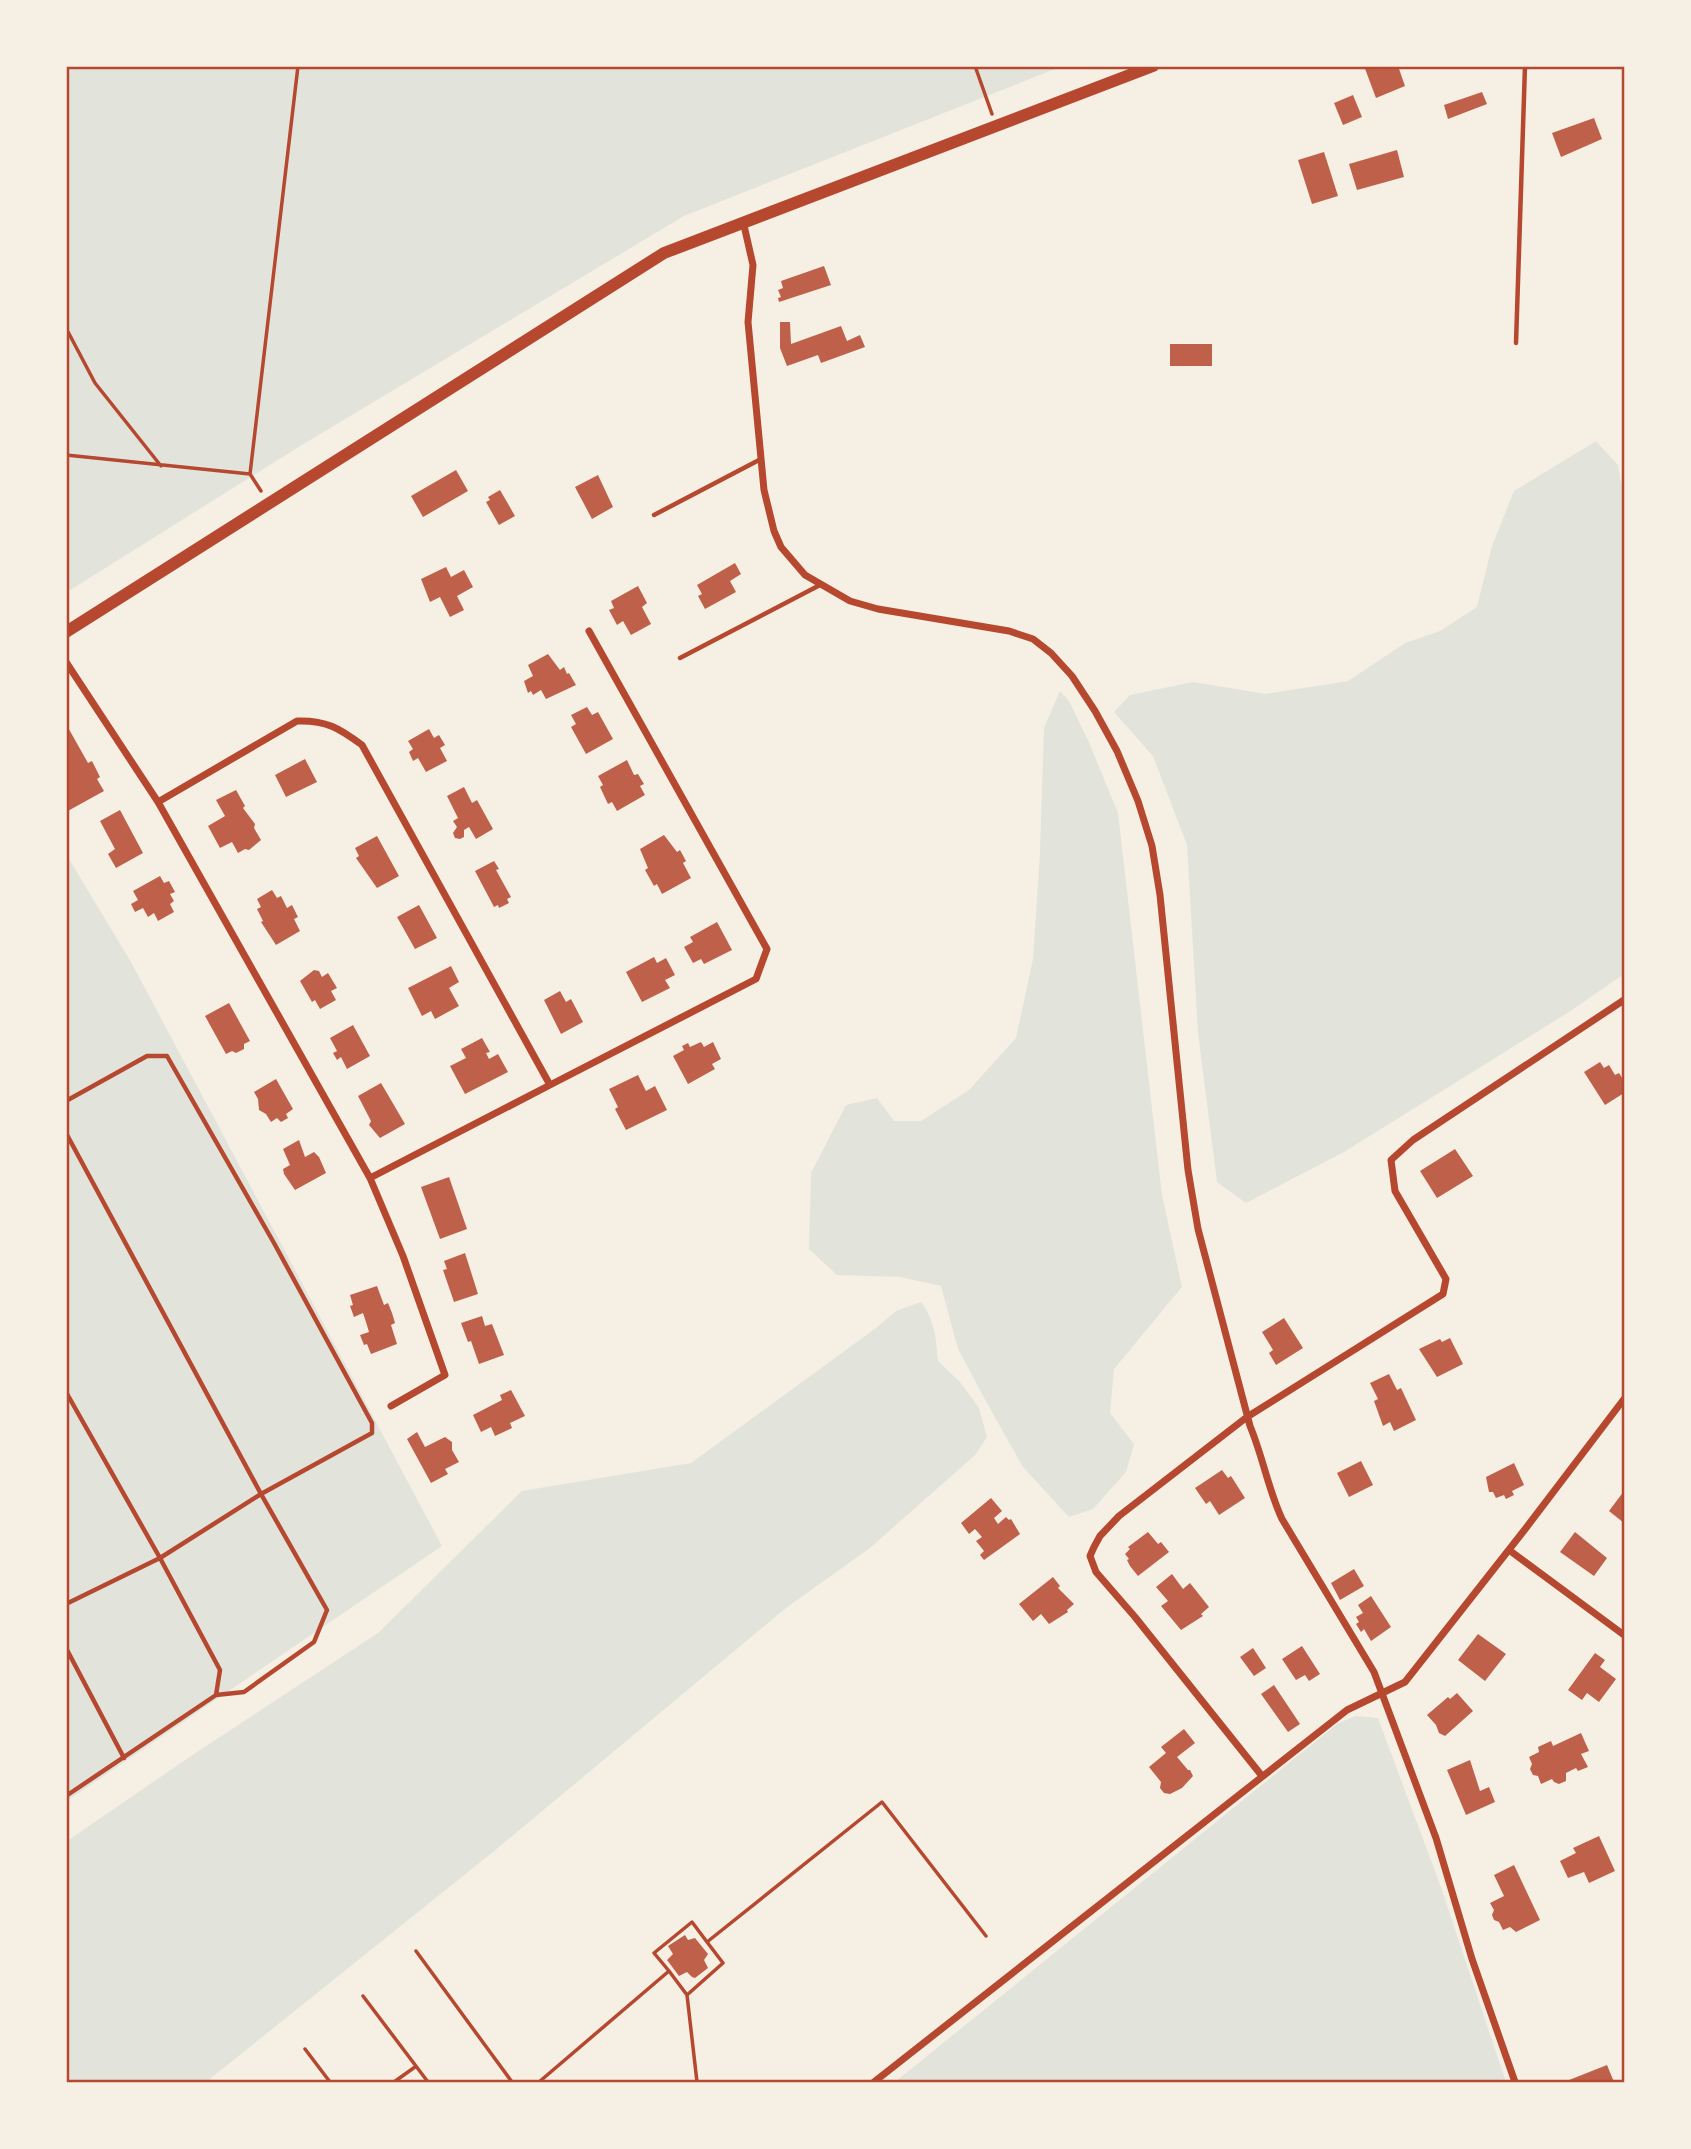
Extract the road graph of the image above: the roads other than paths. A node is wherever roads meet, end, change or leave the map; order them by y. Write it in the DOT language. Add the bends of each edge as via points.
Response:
graph roads {
  1 [pos="1153,66"];
  2 [pos="1524,66"];
  3 [pos="743,221"];
  4 [pos="1516,343"];
  5 [pos="761,459"];
  6 [pos="654,514"];
  7 [pos="820,585"];
  8 [pos="589,631"];
  9 [pos="66,632"];
  10 [pos="680,658"];
  11 [pos="66,662"];
  12 [pos="158,802"];
  13 [pos="1625,1000"];
  14 [pos="550,1085"];
  15 [pos="66,1101"];
  16 [pos="66,1133"];
  17 [pos="370,1178"];
  18 [pos="66,1392"];
  19 [pos="1625,1399"];
  20 [pos="391,1406"];
  21 [pos="1247,1417"];
  22 [pos="261,1494"];
  23 [pos="1509,1550"];
  24 [pos="160,1558"];
  25 [pos="66,1604"];
  26 [pos="1625,1636"];
  27 [pos="66,1648"];
  28 [pos="1381,1693"];
  29 [pos="216,1695"];
  30 [pos="124,1758"];
  31 [pos="1262,1776"];
  32 [pos="66,1796"];
  33 [pos="874,2082"];
  34 [pos="1515,2082"];
  1 -- 3 [label="main road"];
  2 -- 4 [label="lane"];
  3 -- 5 [label="street" via="753,265 748,322"];
  3 -- 9 [label="main road" via="664,253"];
  5 -- 6 [label="lane"];
  5 -- 7 [label="street" via="764,490 781,547"];
  7 -- 10 [label="lane"];
  7 -- 21 [label="street" via="878,609 1032,639 1072,676 1117,751 1152,846 1188,1170 1198,1228"];
  8 -- 14 [label="street" via="767,949 756,979"];
  11 -- 12 [label="street"];
  12 -- 14 [label="street" via="297,722 318,720 362,745"];
  12 -- 17 [label="street"];
  13 -- 21 [label="street" via="1413,1140 1391,1160 1395,1191 1446,1279 1443,1294"];
  14 -- 17 [label="street"];
  15 -- 22 [label="lane" via="147,1056 167,1056 372,1423 372,1433"];
  16 -- 22 [label="lane"];
  17 -- 20 [label="street" via="445,1375"];
  18 -- 24 [label="lane"];
  19 -- 23 [label="street"];
  21 -- 28 [label="street" via="1282,1519 1374,1672"];
  21 -- 31 [label="street" via="1119,1516 1100,1536 1090,1556 1096,1572"];
  22 -- 24 [label="lane"];
  22 -- 29 [label="lane" via="327,1610 314,1642 244,1692"];
  23 -- 26 [label="street"];
  23 -- 28 [label="street" via="1405,1682"];
  24 -- 25 [label="lane"];
  24 -- 29 [label="lane" via="220,1670"];
  27 -- 30 [label="lane"];
  28 -- 31 [label="street" via="1347,1710"];
  28 -- 34 [label="street" via="1436,1838"];
  29 -- 30 [label="lane"];
  30 -- 32 [label="lane"];
  31 -- 33 [label="street"];
}
